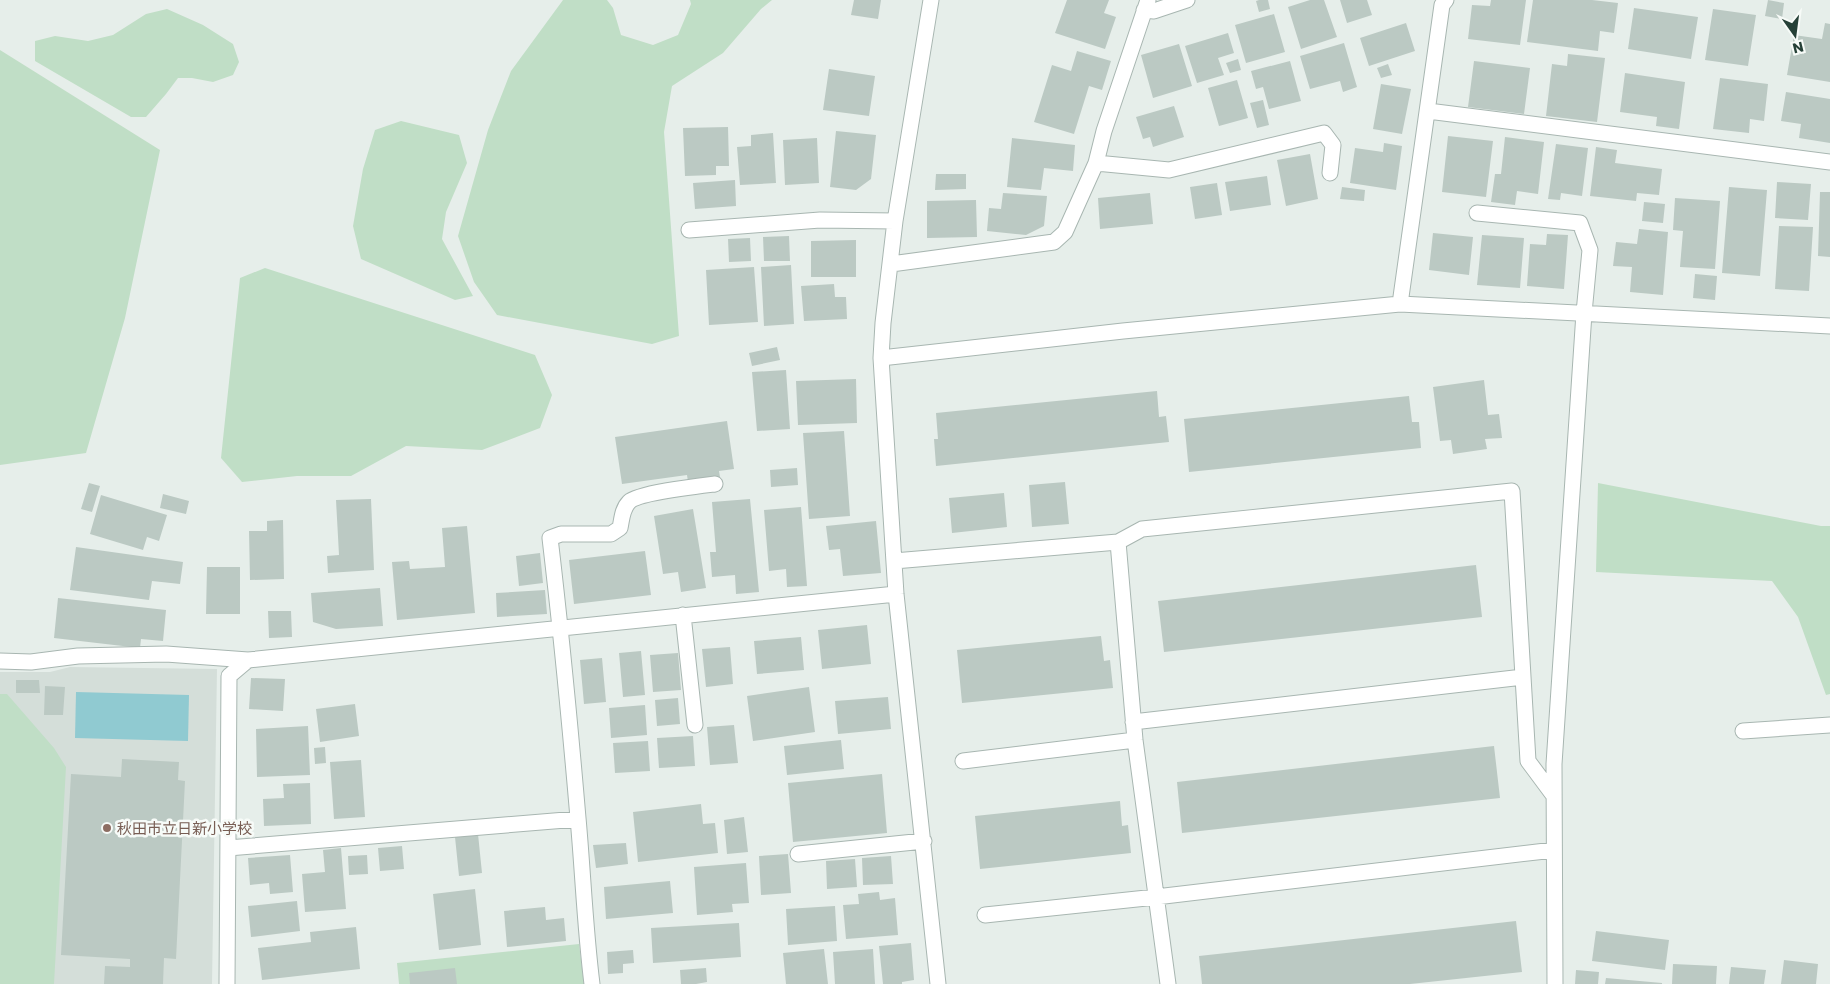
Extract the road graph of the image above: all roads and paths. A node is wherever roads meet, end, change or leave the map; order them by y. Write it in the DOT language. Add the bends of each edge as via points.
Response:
graph roads {
  1 [pos="931,0"];
  2 [pos="1187,0"];
  3 [pos="1441,2"];
  4 [pos="1146,5"];
  5 [pos="1428,111"];
  6 [pos="1830,162"];
  7 [pos="1096,163"];
  8 [pos="1330,173"];
  9 [pos="1477,213"];
  10 [pos="895,221"];
  11 [pos="689,230"];
  12 [pos="891,264"];
  13 [pos="1400,304"];
  14 [pos="1584,313"];
  15 [pos="1830,326"];
  16 [pos="881,358"];
  17 [pos="715,484"];
  18 [pos="1118,542"];
  19 [pos="894,561"];
  20 [pos="896,594"];
  21 [pos="683,615"];
  22 [pos="560,629"];
  23 [pos="248,660"];
  24 [pos="0,661"];
  25 [pos="1523,677"];
  26 [pos="1133,722"];
  27 [pos="695,725"];
  28 [pos="1830,725"];
  29 [pos="1743,731"];
  30 [pos="1135,740"];
  31 [pos="963,761"];
  32 [pos="1554,796"];
  33 [pos="578,819"];
  34 [pos="924,841"];
  35 [pos="228,848"];
  36 [pos="1554,850"];
  37 [pos="798,854"];
  38 [pos="1156,897"];
  39 [pos="985,915"];
  40 [pos="227,984"];
  41 [pos="592,984"];
  42 [pos="938,984"];
  43 [pos="1168,984"];
  44 [pos="1555,984"];
  1 -- 10 [label="street"];
  2 -- 4 [label="street" via="1154,11"];
  3 -- 5 [label="street"];
  4 -- 7 [label="street"];
  5 -- 6 [label="street"];
  5 -- 13 [label="street"];
  7 -- 8 [label="street" via="1169,170 1324,133 1332,145"];
  7 -- 12 [label="street" via="1065,232 1054,242"];
  9 -- 14 [label="street" via="1580,223 1590,250"];
  10 -- 11 [label="street" via="820,220"];
  10 -- 12 [label="street"];
  12 -- 16 [label="street"];
  13 -- 14 [label="street"];
  13 -- 16 [label="street"];
  14 -- 15 [label="street"];
  14 -- 32 [label="street"];
  16 -- 19 [label="street"];
  17 -- 22 [label="street" via="631,500 624,508 620,528 611,534 561,534 550,538"];
  18 -- 19 [label="street"];
  18 -- 25 [label="street" via="1142,529 1512,491"];
  18 -- 26 [label="street"];
  19 -- 20 [label="street"];
  20 -- 21 [label="street"];
  20 -- 34 [label="street"];
  21 -- 22 [label="street"];
  21 -- 27 [label="street"];
  22 -- 23 [label="street"];
  22 -- 33 [label="street"];
  23 -- 24 [label="street" via="166,654"];
  23 -- 35 [label="street" via="229,676"];
  25 -- 26 [label="street"];
  25 -- 32 [label="street" via="1528,761"];
  26 -- 30 [label="street"];
  28 -- 29 [label="street"];
  30 -- 31 [label="street"];
  30 -- 38 [label="street"];
  32 -- 36 [label="street"];
  33 -- 35 [label="street"];
  33 -- 41 [label="street"];
  34 -- 37 [label="street"];
  34 -- 42 [label="street"];
  35 -- 40 [label="street"];
  36 -- 38 [label="street"];
  36 -- 44 [label="street"];
  38 -- 39 [label="street"];
  38 -- 43 [label="street"];
}
